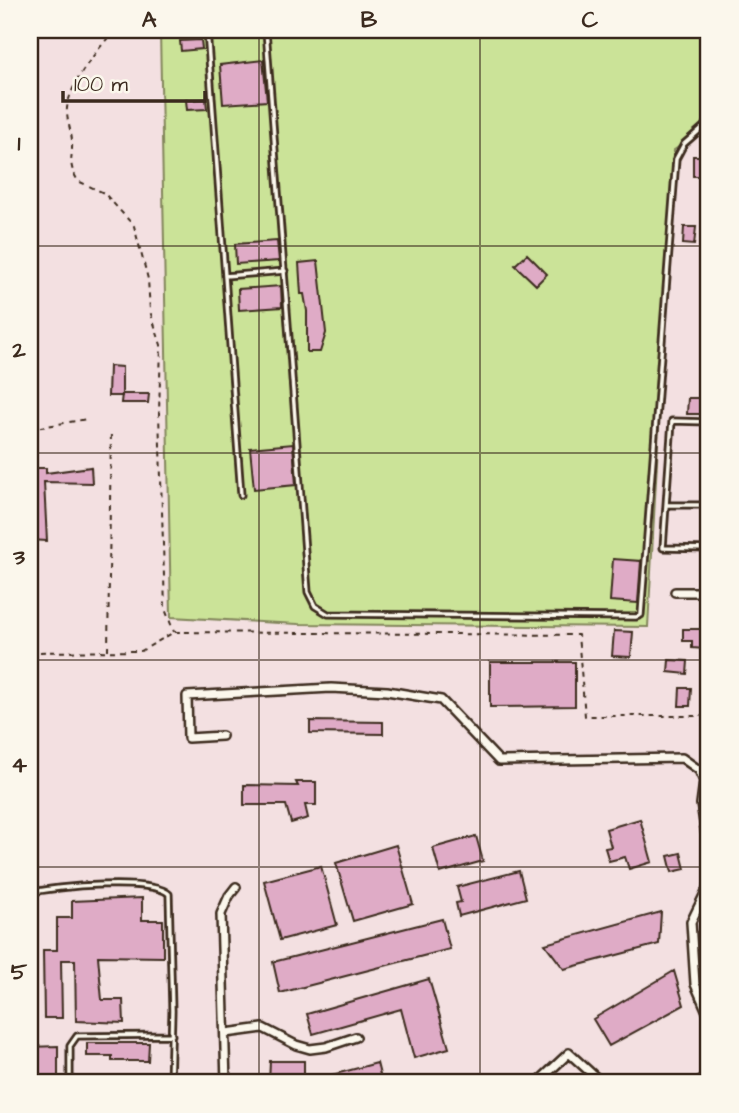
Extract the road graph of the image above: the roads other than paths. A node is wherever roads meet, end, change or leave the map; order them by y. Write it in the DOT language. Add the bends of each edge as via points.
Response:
graph roads {
  1 [pos="207,30"];
  2 [pos="266,30"];
  3 [pos="709,122"];
  4 [pos="285,271"];
  5 [pos="225,276"];
  6 [pos="709,422"];
  7 [pos="241,495"];
  8 [pos="666,505"];
  9 [pos="709,505"];
  10 [pos="709,549"];
  11 [pos="675,592"];
  12 [pos="709,592"];
  13 [pos="222,736"];
  14 [pos="709,853"];
  15 [pos="709,885"];
  16 [pos="236,887"];
  17 [pos="30,893"];
  18 [pos="709,1016"];
  19 [pos="226,1033"];
  20 [pos="172,1035"];
  21 [pos="356,1037"];
  22 [pos="709,1076"];
  23 [pos="70,1083"];
  24 [pos="170,1083"];
  25 [pos="226,1083"];
  26 [pos="537,1083"];
  27 [pos="602,1083"];
  28 [pos="698,1083"];
  1 -- 5 [label="lane"];
  2 -- 4 [label="lane"];
  3 -- 4 [label="lane" via="684,144 676,159 644,610 636,617 328,614 315,606 308,592"];
  4 -- 5 [label="lane"];
  5 -- 7 [label="lane"];
  6 -- 8 [label="lane" via="672,421"];
  8 -- 9 [label="lane"];
  8 -- 10 [label="lane" via="663,548"];
  11 -- 12 [label="street"];
  13 -- 14 [label="street" via="188,738 187,696 331,688 441,699 499,761 682,758 692,763 704,782 701,804"];
  15 -- 18 [label="street" via="691,922 695,984"];
  16 -- 19 [label="street" via="221,914"];
  17 -- 20 [label="lane" via="68,887 155,886 167,891 171,901"];
  19 -- 21 [label="street" via="258,1027 310,1049"];
  19 -- 25 [label="street"];
  20 -- 23 [label="lane" via="77,1037 70,1046"];
  20 -- 24 [label="lane"];
  22 -- 28 [label="street"];
  26 -- 27 [label="street" via="569,1053"];
}
